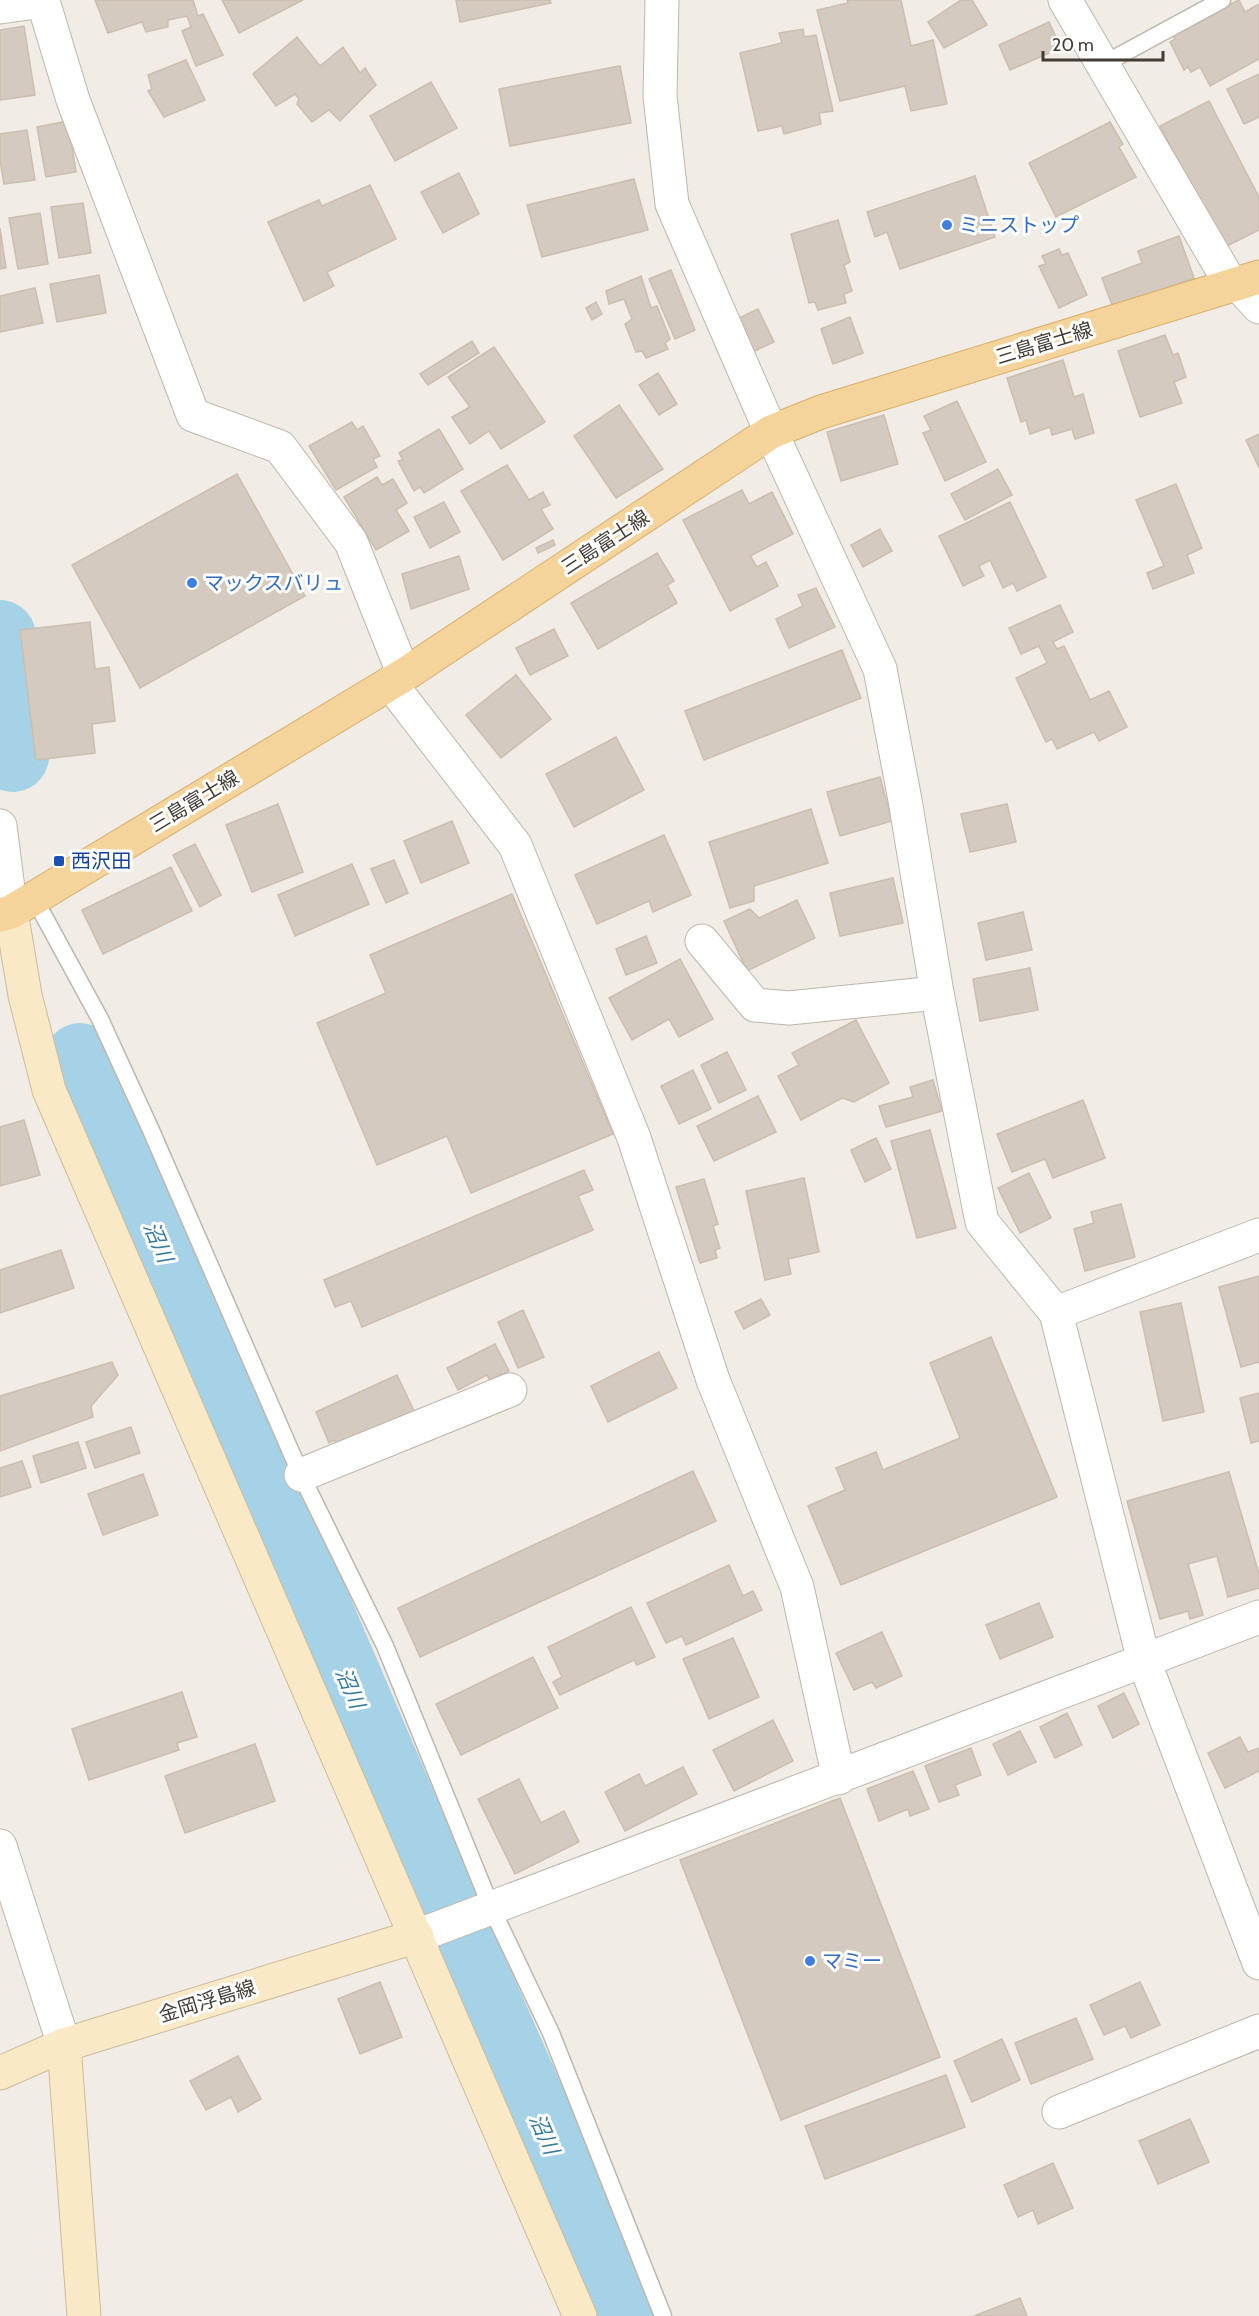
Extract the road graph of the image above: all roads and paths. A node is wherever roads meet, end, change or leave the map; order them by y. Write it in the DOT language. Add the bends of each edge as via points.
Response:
graph roads {
  1 [pos="663,0"];
  2 [pos="1222,0"];
  3 [pos="44,1"];
  4 [pos="1073,2"];
  5 [pos="0,8"];
  6 [pos="1102,65"];
  7 [pos="1243,282"];
  8 [pos="1259,307"];
  9 [pos="771,432"];
  10 [pos="397,679"];
  11 [pos="0,826"];
  12 [pos="15,908"];
  13 [pos="702,941"];
  14 [pos="937,993"];
  15 [pos="1259,1235"];
  16 [pos="1056,1313"];
  17 [pos="510,1390"];
  18 [pos="301,1475"];
  19 [pos="1259,1617"];
  20 [pos="1144,1662"];
  21 [pos="839,1778"];
  22 [pos="0,1846"];
  23 [pos="491,1907"];
  24 [pos="13,1931"];
  25 [pos="417,1936"];
  26 [pos="1259,1963"];
  27 [pos="1259,2031"];
  28 [pos="64,2045"];
  29 [pos="0,2073"];
  30 [pos="1059,2112"];
  31 [pos="84,2316"];
  32 [pos="580,2316"];
  33 [pos="663,2316"];
  1 -- 9 [label="street" via="660,96 672,204"];
  2 -- 6 [label="lane"];
  3 -- 5 [label="street"];
  3 -- 10 [label="street" via="72,100 193,415 280,447 351,542"];
  4 -- 6 [label="street"];
  6 -- 7 [label="street"];
  7 -- 8 [label="street"];
  7 -- 9 [label="main road, 三島富士線" via="821,412"];
  9 -- 10 [label="main road, 三島富士線"];
  9 -- 14 [label="street" via="880,669"];
  10 -- 12 [label="main road, 三島富士線"];
  10 -- 21 [label="street" via="515,845 634,1138 714,1380 797,1587"];
  11 -- 12 [label="street"];
  12 -- 18 [label="lane" via="100,1019"];
  12 -- 25 [label="street" via="25,995 49,1090"];
  13 -- 14 [label="street" via="755,1005 789,1008"];
  14 -- 16 [label="street" via="982,1221"];
  15 -- 16 [label="street"];
  16 -- 20 [label="street"];
  17 -- 18 [label="street"];
  18 -- 23 [label="lane" via="385,1646"];
  19 -- 20 [label="street"];
  20 -- 21 [label="street"];
  20 -- 26 [label="street"];
  21 -- 23 [label="street"];
  22 -- 24 [label="street"];
  23 -- 25 [label="street"];
  23 -- 33 [label="lane" via="551,2033"];
  24 -- 28 [label="street"];
  25 -- 28 [label="street, 金岡浮島線"];
  25 -- 32 [label="street"];
  27 -- 30 [label="street"];
  28 -- 29 [label="street, 金岡浮島線"];
  28 -- 31 [label="street"];
}
